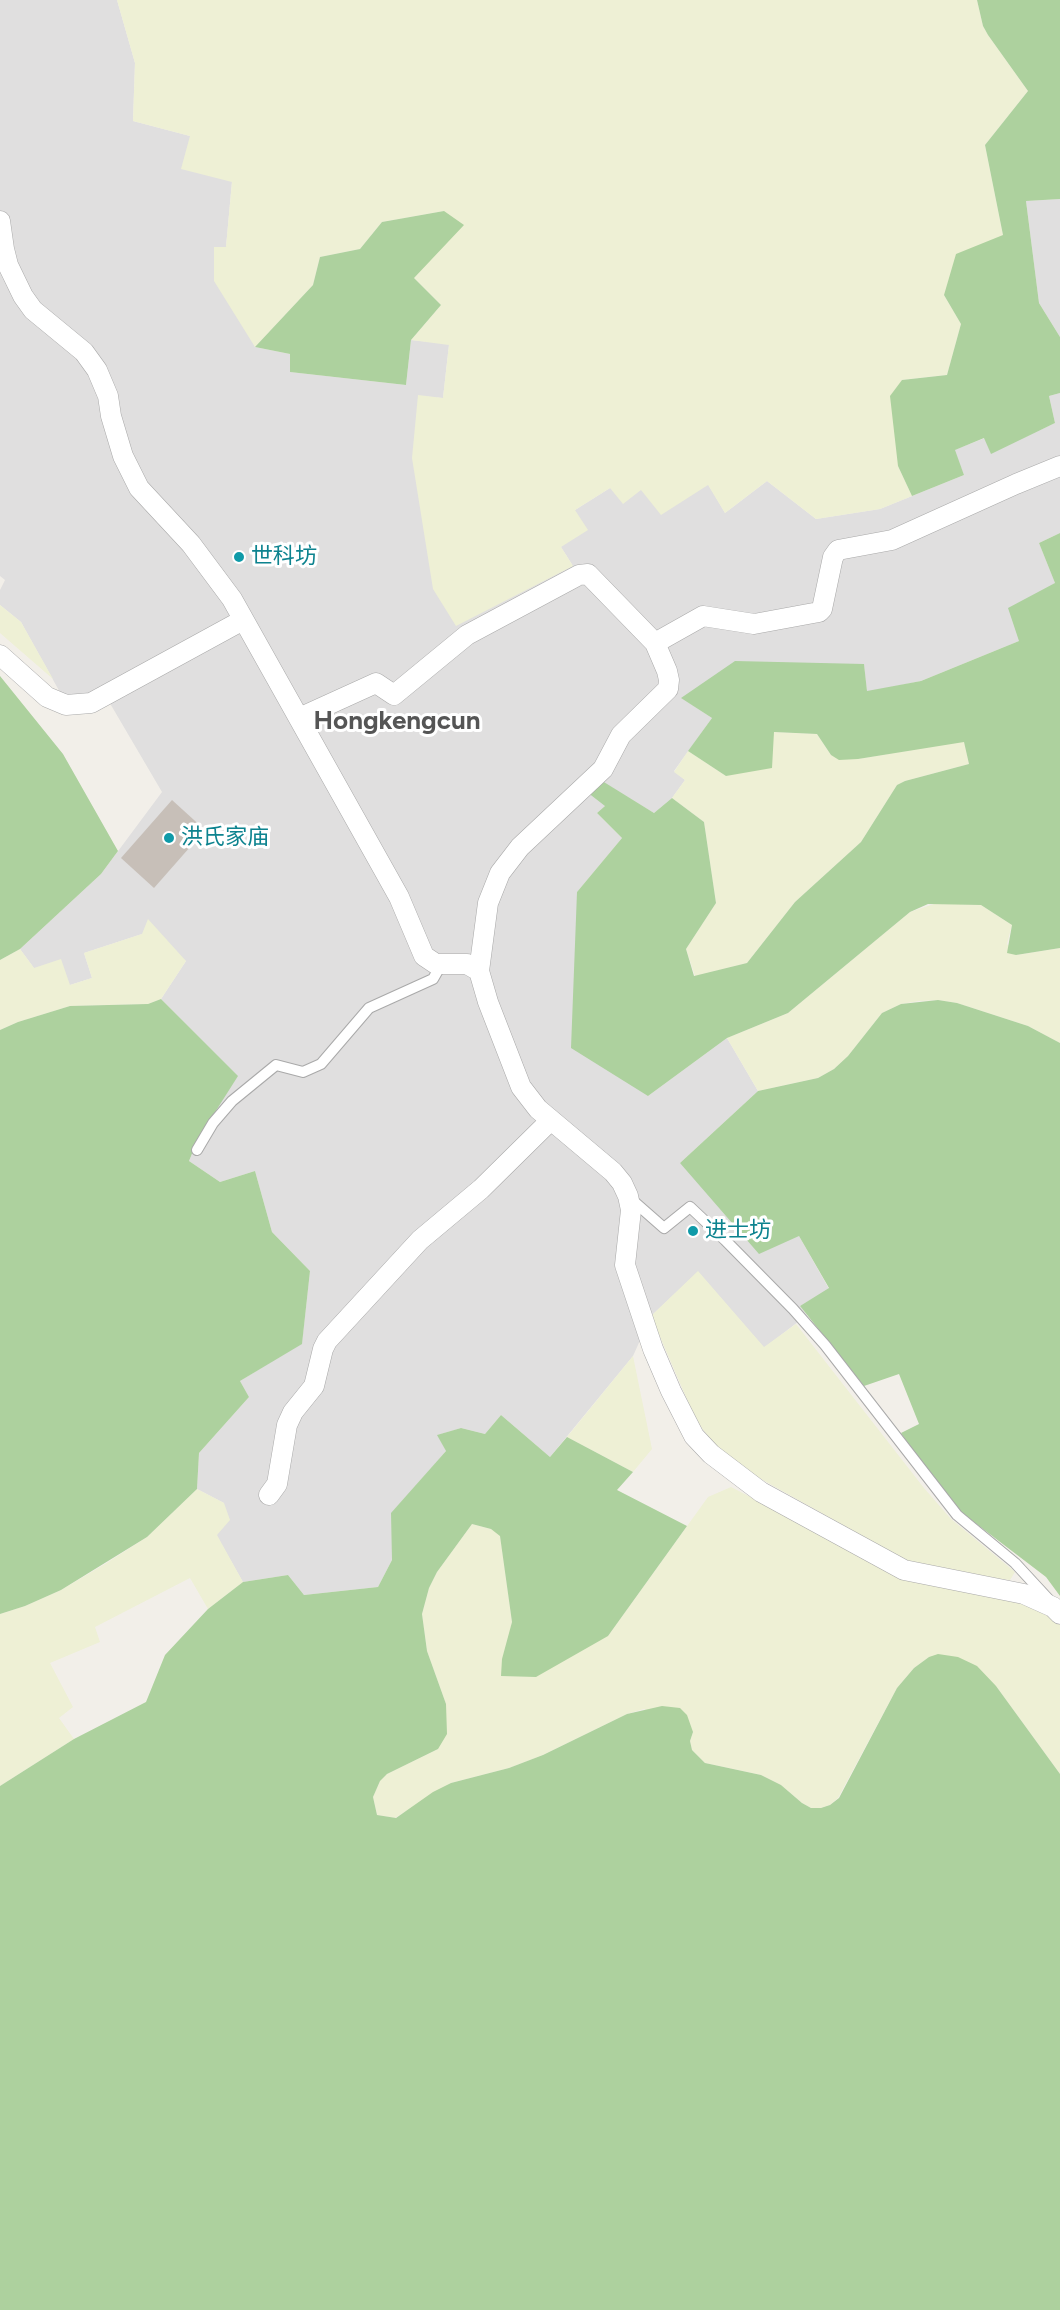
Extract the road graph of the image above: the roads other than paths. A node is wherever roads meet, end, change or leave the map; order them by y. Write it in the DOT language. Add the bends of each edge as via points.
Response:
graph roads {
  1 [pos="0,221"];
  2 [pos="1060,466"];
  3 [pos="243,620"];
  4 [pos="656,643"];
  5 [pos="0,655"];
  6 [pos="299,718"];
  7 [pos="441,965"];
  8 [pos="479,970"];
  9 [pos="551,1120"];
  10 [pos="197,1150"];
  11 [pos="628,1196"];
  12 [pos="269,1495"];
  13 [pos="1058,1611"];
  1 -- 3 [label="street" via="8,265 23,296 33,310 84,352 97,370 108,396 123,456 139,488 206,562"];
  2 -- 4 [label="street" via="891,540 838,550 819,612 754,624 703,616"];
  3 -- 5 [label="street" via="82,705 66,705 47,697"];
  3 -- 6 [label="street"];
  4 -- 6 [label="street" via="588,574 579,575 467,635 394,695 376,683"];
  4 -- 8 [label="street" via="667,671 668,688 621,735 603,769 520,847 500,873 488,903"];
  6 -- 7 [label="street" via="399,897 424,956"];
  7 -- 8 [label="street" via="467,964"];
  7 -- 10 [label="lane" via="433,979 369,1008 321,1064 303,1072 276,1065 232,1101"];
  8 -- 9 [label="street" via="517,1078 538,1109"];
  9 -- 11 [label="street" via="613,1172"];
  9 -- 12 [label="street" via="482,1190 420,1240 327,1341 314,1386 286,1425 277,1484"];
  11 -- 13 [label="lane" via="664,1228 690,1207 725,1240 825,1345 957,1515 1016,1563"];
  11 -- 13 [label="street" via="631,1210 625,1265 671,1391 694,1436 711,1454 771,1498 904,1570 1024,1594"];
}
